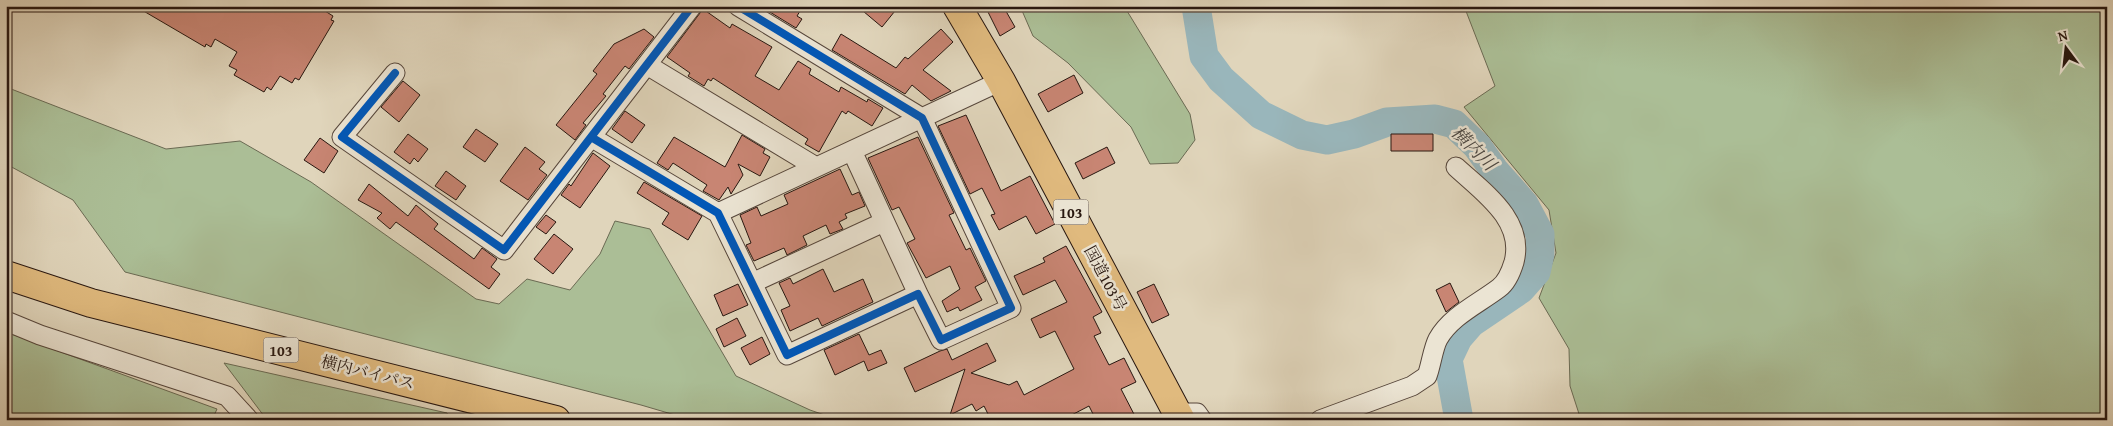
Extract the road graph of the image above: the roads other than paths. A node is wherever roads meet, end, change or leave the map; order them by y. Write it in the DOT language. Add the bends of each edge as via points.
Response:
graph roads {
  1 [pos="692,6"];
  2 [pos="738,6"];
  3 [pos="957,6"];
  4 [pos="647,65"];
  5 [pos="395,72"];
  6 [pos="1001,81"];
  7 [pos="922,118"];
  8 [pos="591,137"];
  9 [pos="852,151"];
  10 [pos="1456,167"];
  11 [pos="816,168"];
  12 [pos="718,213"];
  13 [pos="884,222"];
  14 [pos="6,275"];
  15 [pos="752,284"];
  16 [pos="918,294"];
  17 [pos="6,321"];
  18 [pos="1187,418"];
  19 [pos="249,420"];
  20 [pos="556,420"];
  21 [pos="1320,420"];
  1 -- 4 [label="street"];
  2 -- 7 [label="street"];
  3 -- 6 [label="highway, 国道103号 / 103"];
  4 -- 8 [label="street"];
  4 -- 11 [label="street"];
  5 -- 8 [label="street" via="342,137 504,250"];
  6 -- 7 [label="street"];
  6 -- 18 [label="highway, 国道103号 / 103"];
  7 -- 9 [label="street"];
  7 -- 16 [label="street" via="1011,308 941,340"];
  8 -- 12 [label="street"];
  9 -- 11 [label="street"];
  9 -- 13 [label="street"];
  10 -- 21 [label="street" via="1500,209 1513,230 1516,252 1511,272 1501,287 1452,322 1437,341 1427,376 1412,386"];
  11 -- 12 [label="street"];
  12 -- 15 [label="street"];
  13 -- 15 [label="street"];
  13 -- 16 [label="street"];
  14 -- 20 [label="highway, 横内バイパス / 103" via="91,303"];
  15 -- 16 [label="street" via="787,355"];
  17 -- 19 [label="street" via="227,396"];
}
